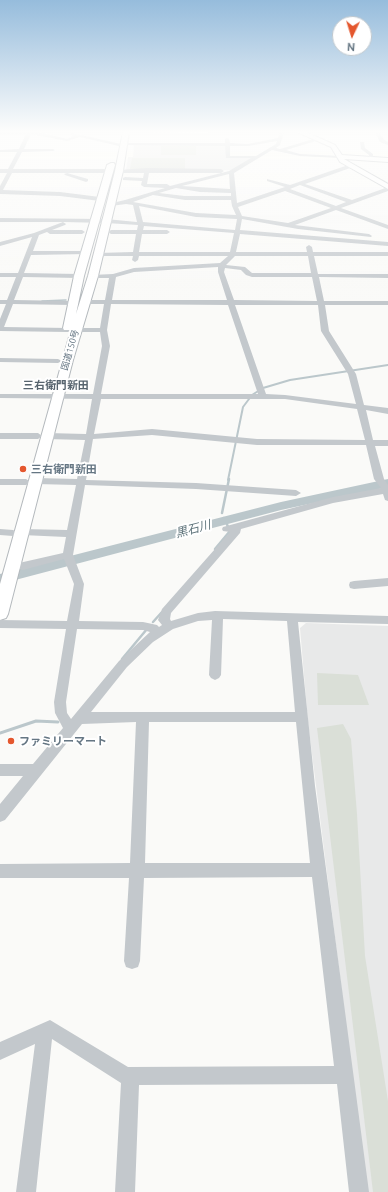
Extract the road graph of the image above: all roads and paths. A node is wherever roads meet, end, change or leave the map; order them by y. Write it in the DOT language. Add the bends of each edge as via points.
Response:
graph roads {
  1 [pos="105,188"];
  2 [pos="112,188"];
  3 [pos="169,188"];
  4 [pos="185,188"];
  5 [pos="232,188"];
  6 [pos="287,188"];
  7 [pos="311,188"];
  8 [pos="388,188"];
  9 [pos="233,191"];
  10 [pos="0,192"];
  11 [pos="151,194"];
  12 [pos="234,198"];
  13 [pos="100,199"];
  14 [pos="126,202"];
  15 [pos="351,202"];
  16 [pos="111,204"];
  17 [pos="136,204"];
  18 [pos="235,206"];
  19 [pos="336,208"];
  20 [pos="355,215"];
  21 [pos="240,217"];
  22 [pos="347,218"];
  23 [pos="0,220"];
  24 [pos="94,221"];
  25 [pos="106,221"];
  26 [pos="63,224"];
  27 [pos="141,224"];
  28 [pos="288,225"];
  29 [pos="298,227"];
  30 [pos="388,227"];
  31 [pos="43,231"];
  32 [pos="237,231"];
  33 [pos="82,232"];
  34 [pos="112,232"];
  35 [pos="140,232"];
  36 [pos="204,232"];
  37 [pos="36,234"];
  38 [pos="304,237"];
  39 [pos="388,242"];
  40 [pos="0,244"];
  41 [pos="29,253"];
  42 [pos="85,253"];
  43 [pos="99,254"];
  44 [pos="137,254"];
  45 [pos="233,254"];
  46 [pos="311,254"];
  47 [pos="388,254"];
  48 [pos="221,266"];
  49 [pos="134,270"];
  50 [pos="0,275"];
  51 [pos="20,276"];
  52 [pos="79,276"];
  53 [pos="94,276"];
  54 [pos="113,276"];
  55 [pos="316,276"];
  56 [pos="388,276"];
  57 [pos="108,301"];
  58 [pos="0,302"];
  59 [pos="10,302"];
  60 [pos="72,302"];
  61 [pos="86,302"];
  62 [pos="232,302"];
  63 [pos="321,303"];
  64 [pos="388,303"];
  65 [pos="0,329"];
  66 [pos="72,330"];
  67 [pos="103,330"];
  68 [pos="0,360"];
  69 [pos="58,360"];
  70 [pos="261,392"];
  71 [pos="0,396"];
  72 [pos="53,396"];
  73 [pos="97,397"];
  74 [pos="361,407"];
  75 [pos="388,411"];
  76 [pos="0,436"];
  77 [pos="42,436"];
  78 [pos="89,437"];
  79 [pos="370,442"];
  80 [pos="388,443"];
  81 [pos="31,481"];
  82 [pos="0,482"];
  83 [pos="82,482"];
  84 [pos="388,492"];
  85 [pos="296,493"];
  86 [pos="0,532"];
  87 [pos="18,532"];
  88 [pos="72,534"];
  89 [pos="68,555"];
  90 [pos="9,575"];
  91 [pos="388,582"];
  92 [pos="354,585"];
  93 [pos="0,614"];
  94 [pos="218,616"];
  95 [pos="292,617"];
  96 [pos="388,620"];
  97 [pos="0,624"];
  98 [pos="72,625"];
  99 [pos="169,626"];
  100 [pos="158,633"];
  101 [pos="215,675"];
  102 [pos="143,717"];
  103 [pos="301,717"];
  104 [pos="75,723"];
  105 [pos="0,770"];
  106 [pos="37,770"];
  107 [pos="0,815"];
  108 [pos="138,870"];
  109 [pos="318,870"];
  110 [pos="0,871"];
  111 [pos="132,961"];
  112 [pos="45,1030"];
  113 [pos="0,1051"];
  114 [pos="344,1074"];
  115 [pos="130,1076"];
  116 [pos="26,1192"];
  117 [pos="125,1192"];
  118 [pos="359,1192"];
  1 -- 13 [label="highway, 国道150号"];
  2 -- 16 [label="highway, 国道150号"];
  3 -- 11 [label="street"];
  4 -- 9 [label="street"];
  5 -- 9 [label="street"];
  6 -- 18 [label="street"];
  6 -- 19 [label="street"];
  7 -- 15 [label="street"];
  8 -- 15 [label="street"];
  9 -- 12 [label="street"];
  10 -- 13 [label="street" via="40,192"];
  11 -- 12 [label="street" via="185,198"];
  11 -- 14 [label="street"];
  12 -- 18 [label="street"];
  13 -- 24 [label="highway, 国道150号"];
  14 -- 16 [label="street"];
  14 -- 17 [label="street"];
  15 -- 19 [label="street"];
  16 -- 25 [label="highway, 国道150号"];
  17 -- 21 [label="street" via="196,215"];
  17 -- 27 [label="street"];
  18 -- 21 [label="street"];
  19 -- 20 [label="street"];
  19 -- 28 [label="street"];
  20 -- 22 [label="street"];
  20 -- 30 [label="street"];
  21 -- 28 [label="street"];
  21 -- 32 [label="street"];
  23 -- 24 [label="street"];
  24 -- 25 [label="street"];
  24 -- 42 [label="highway, 国道150号"];
  25 -- 27 [label="street"];
  25 -- 43 [label="highway, 国道150号"];
  26 -- 31 [label="street"];
  27 -- 32 [label="street"];
  27 -- 35 [label="street"];
  28 -- 29 [label="street"];
  29 -- 38 [label="street"];
  29 -- 39 [label="street" via="385,238"];
  31 -- 33 [label="street"];
  31 -- 37 [label="street"];
  32 -- 38 [label="street"];
  32 -- 45 [label="street"];
  34 -- 35 [label="street"];
  35 -- 36 [label="street"];
  35 -- 44 [label="street"];
  37 -- 40 [label="street"];
  37 -- 41 [label="street"];
  38 -- 39 [label="street"];
  38 -- 46 [label="street"];
  41 -- 42 [label="street" via="61,256"];
  41 -- 51 [label="street"];
  42 -- 52 [label="highway, 国道150号"];
  43 -- 44 [label="street"];
  43 -- 53 [label="highway, 国道150号"];
  44 -- 45 [label="street"];
  44 -- 49 [label="street"];
  45 -- 46 [label="street"];
  45 -- 48 [label="street"];
  46 -- 47 [label="street"];
  46 -- 55 [label="street"];
  48 -- 49 [label="street"];
  48 -- 55 [label="street" via="243,268 252,275"];
  48 -- 62 [label="street"];
  49 -- 54 [label="street"];
  50 -- 51 [label="street"];
  51 -- 52 [label="street"];
  51 -- 59 [label="street"];
  52 -- 60 [label="highway, 国道150号"];
  53 -- 54 [label="street"];
  53 -- 61 [label="highway, 国道150号"];
  54 -- 57 [label="street"];
  55 -- 56 [label="street"];
  55 -- 63 [label="street"];
  57 -- 61 [label="street"];
  57 -- 62 [label="street"];
  57 -- 67 [label="street"];
  58 -- 59 [label="street"];
  59 -- 60 [label="street"];
  59 -- 65 [label="street"];
  60 -- 66 [label="highway, 国道150号"];
  61 -- 66 [label="highway, 国道150号"];
  62 -- 63 [label="street"];
  62 -- 70 [label="street"];
  63 -- 64 [label="street"];
  63 -- 74 [label="street" via="325,331 350,371"];
  65 -- 66 [label="street"];
  66 -- 67 [label="street"];
  66 -- 69 [label="highway, 国道150号"];
  66 -- 72 [label="highway, 国道150号"];
  67 -- 73 [label="street" via="106,346"];
  68 -- 69 [label="street"];
  69 -- 72 [label="highway, 国道150号"];
  70 -- 73 [label="street" via="250,397"];
  70 -- 74 [label="street"];
  71 -- 72 [label="street"];
  72 -- 73 [label="street"];
  72 -- 77 [label="highway, 国道150号"];
  73 -- 78 [label="street"];
  74 -- 75 [label="street"];
  74 -- 79 [label="street"];
  76 -- 77 [label="street"];
  77 -- 78 [label="street"];
  77 -- 81 [label="highway, 国道150号"];
  78 -- 79 [label="street" via="152,432 257,442"];
  78 -- 83 [label="street"];
  79 -- 80 [label="street"];
  79 -- 84 [label="street" via="379,479"];
  81 -- 82 [label="street"];
  81 -- 83 [label="street"];
  81 -- 87 [label="highway, 国道150号"];
  83 -- 85 [label="street"];
  83 -- 88 [label="street"];
  84 -- 99 [label="street" via="333,500 232,527 236,531 166,612 164,620"];
  86 -- 87 [label="street"];
  87 -- 88 [label="street"];
  87 -- 90 [label="highway, 国道150号"];
  88 -- 89 [label="street"];
  89 -- 90 [label="street"];
  89 -- 98 [label="street" via="79,584"];
  90 -- 93 [label="highway, 国道150号"];
  91 -- 92 [label="street"];
  94 -- 95 [label="street"];
  94 -- 99 [label="street" via="198,617"];
  94 -- 101 [label="street"];
  95 -- 96 [label="street"];
  95 -- 103 [label="street"];
  97 -- 98 [label="street"];
  98 -- 100 [label="street" via="143,626 153,628"];
  98 -- 104 [label="street" via="60,702 65,722"];
  99 -- 100 [label="street"];
  100 -- 104 [label="street" via="139,647 123,664"];
  102 -- 103 [label="street"];
  102 -- 104 [label="street"];
  102 -- 108 [label="street"];
  103 -- 109 [label="street"];
  104 -- 106 [label="street"];
  105 -- 106 [label="street"];
  106 -- 107 [label="street"];
  108 -- 109 [label="street"];
  108 -- 110 [label="street"];
  108 -- 111 [label="street"];
  109 -- 114 [label="street"];
  112 -- 113 [label="street"];
  112 -- 115 [label="street" via="50,1028 126,1076"];
  112 -- 116 [label="street"];
  114 -- 115 [label="street"];
  114 -- 118 [label="street"];
  115 -- 117 [label="street"];
}
